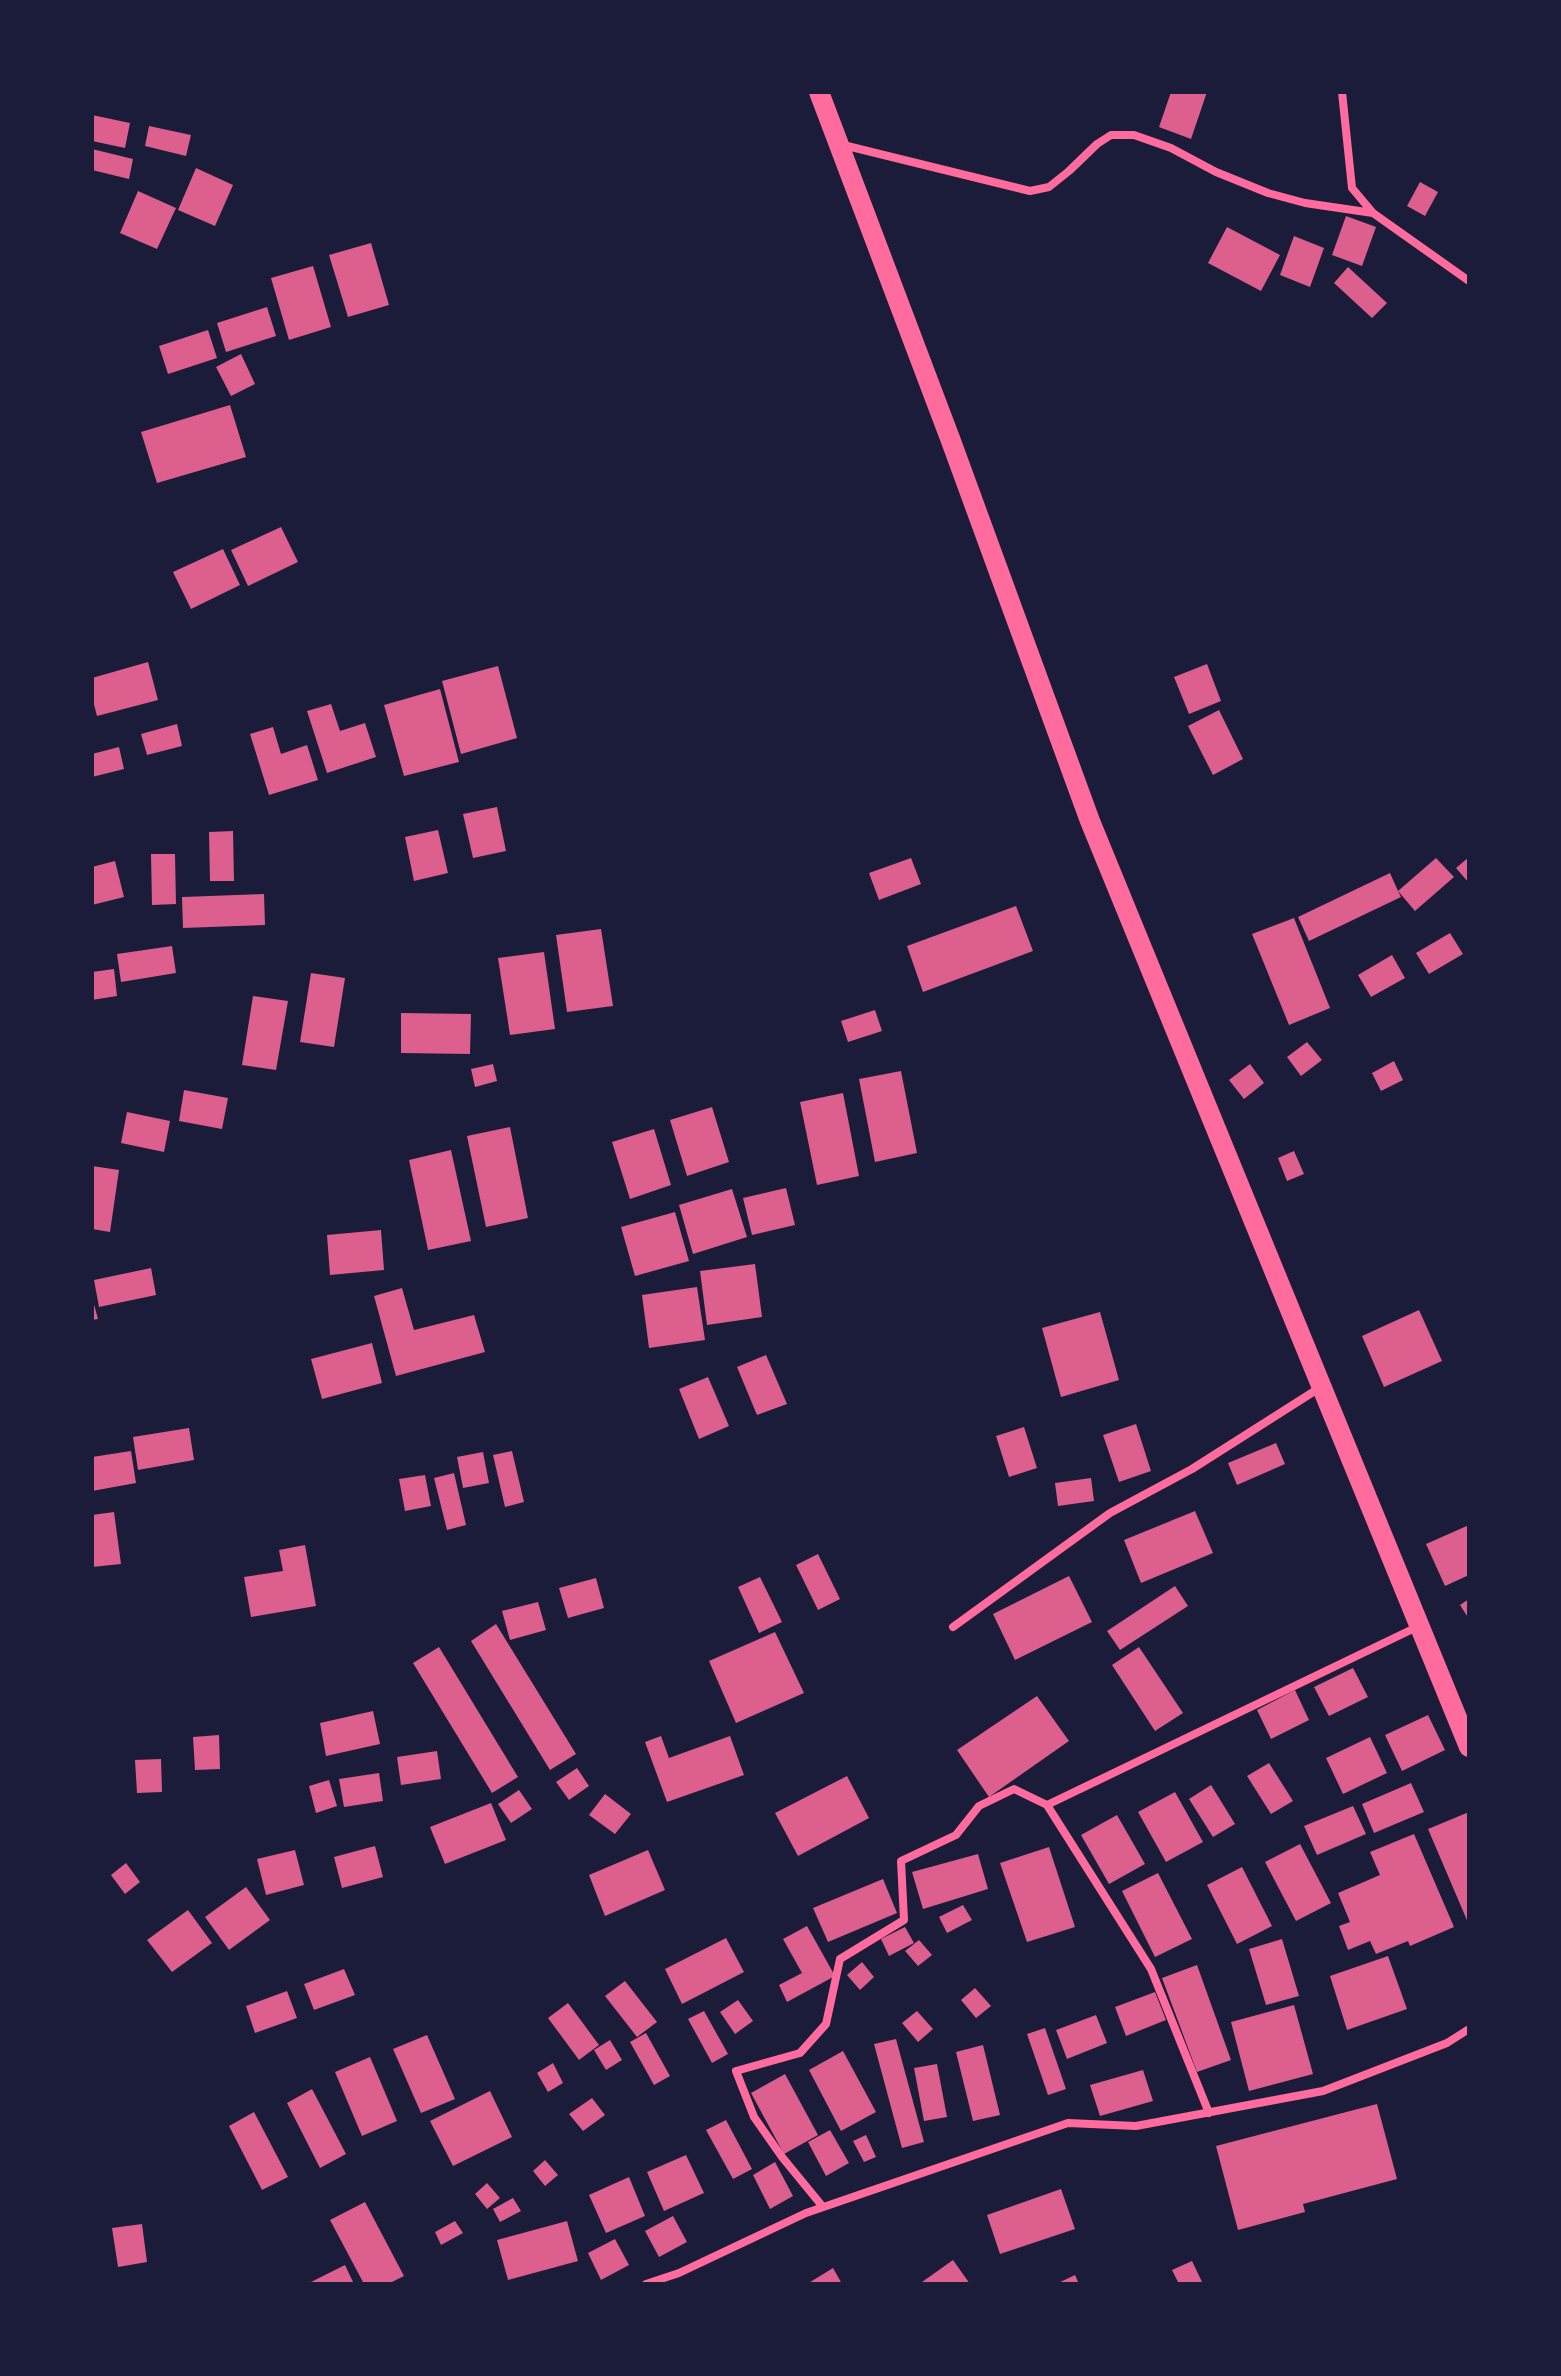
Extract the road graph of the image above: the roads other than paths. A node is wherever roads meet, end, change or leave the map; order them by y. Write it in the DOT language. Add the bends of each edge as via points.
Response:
graph roads {
  1 [pos="819,92"];
  2 [pos="1342,92"];
  3 [pos="839,143"];
  4 [pos="1373,213"];
  5 [pos="1469,281"];
  6 [pos="1321,1386"];
  7 [pos="953,1627"];
  8 [pos="1418,1627"];
  9 [pos="1469,1747"];
  10 [pos="1047,1805"];
  11 [pos="1469,2029"];
  12 [pos="1209,2113"];
  13 [pos="823,2207"];
  14 [pos="646,2284"];
  1 -- 3 [label="main road"];
  2 -- 4 [label="street" via="1352,188"];
  3 -- 4 [label="street" via="1030,191 1049,187 1111,135 1134,135 1268,193"];
  3 -- 6 [label="main road" via="1090,821"];
  4 -- 5 [label="street"];
  6 -- 7 [label="street" via="1192,1469 1110,1513"];
  6 -- 8 [label="main road"];
  8 -- 9 [label="main road"];
  8 -- 10 [label="street"];
  10 -- 12 [label="street" via="1151,1969"];
  10 -- 13 [label="street" via="1014,1789 979,1806 956,1835 901,1861 904,1920 840,1959 826,2024 800,2053 736,2071 754,2117"];
  11 -- 12 [label="street" via="1447,2043 1323,2091"];
  12 -- 13 [label="street" via="1136,2126 1068,2123"];
  13 -- 14 [label="street"];
}
